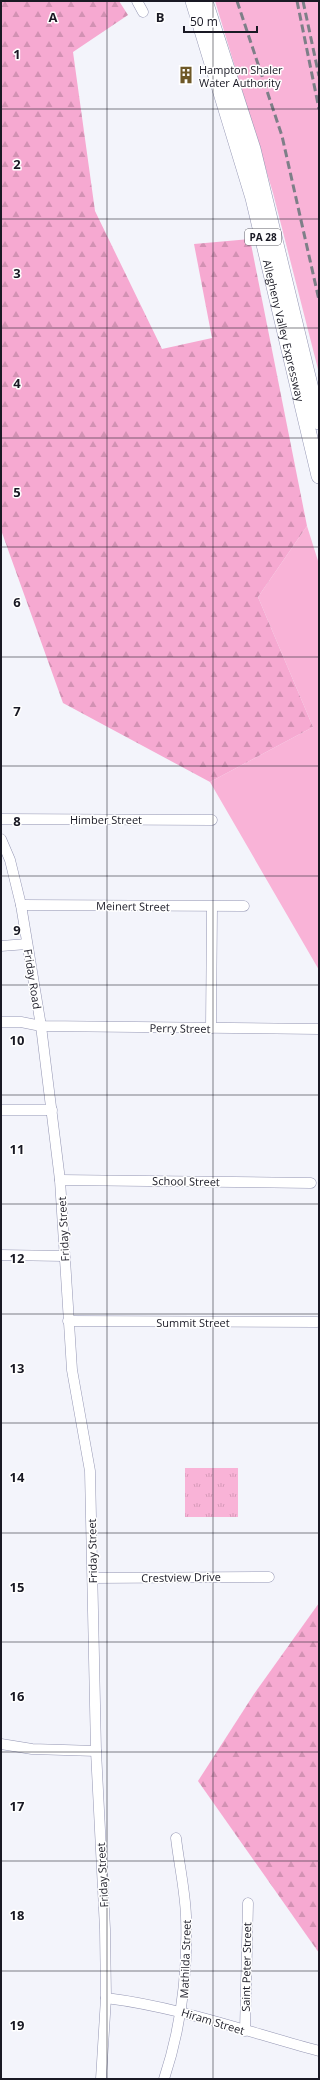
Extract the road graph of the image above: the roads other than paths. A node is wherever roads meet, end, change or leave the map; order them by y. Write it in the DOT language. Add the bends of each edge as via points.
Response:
graph roads {
  1 [pos="137,1"];
  2 [pos="193,1"];
  3 [pos="205,1"];
  4 [pos="143,12"];
  5 [pos="319,422"];
  6 [pos="319,476"];
  7 [pos="1,819"];
  8 [pos="212,820"];
  9 [pos="1,839"];
  10 [pos="5,860"];
  11 [pos="21,905"];
  12 [pos="244,906"];
  13 [pos="212,907"];
  14 [pos="27,944"];
  15 [pos="1,946"];
  16 [pos="1,1022"];
  17 [pos="41,1026"];
  18 [pos="211,1028"];
  19 [pos="319,1029"];
  20 [pos="1,1110"];
  21 [pos="52,1110"];
  22 [pos="60,1180"];
  23 [pos="311,1183"];
  24 [pos="1,1255"];
  25 [pos="64,1256"];
  26 [pos="68,1321"];
  27 [pos="317,1322"];
  28 [pos="269,1577"];
  29 [pos="92,1578"];
  30 [pos="1,1744"];
  31 [pos="96,1751"];
  32 [pos="176,1838"];
  33 [pos="248,1903"];
  34 [pos="106,1998"];
  35 [pos="182,2012"];
  36 [pos="245,2031"];
  37 [pos="319,2051"];
  38 [pos="101,2079"];
  39 [pos="164,2079"];
  1 -- 4 [label="street"];
  2 -- 6 [label="highway, Allegheny Valley Expressway / PA 28" via="253,198"];
  3 -- 5 [label="highway, Allegheny Valley Expressway / PA 28" via="253,149"];
  7 -- 8 [label="street, Himber Street"];
  9 -- 10 [label="street, Friday Road"];
  10 -- 11 [label="street, Friday Road"];
  11 -- 13 [label="street, Meinert Street"];
  11 -- 14 [label="street, Friday Road"];
  12 -- 13 [label="street, Meinert Street"];
  13 -- 18 [label="street"];
  14 -- 15 [label="street"];
  14 -- 17 [label="street, Friday Road"];
  16 -- 17 [label="street, Perry Street"];
  17 -- 18 [label="street, Perry Street"];
  17 -- 21 [label="street, Friday Street"];
  18 -- 19 [label="street, Perry Street"];
  20 -- 21 [label="street"];
  21 -- 22 [label="street, Friday Street"];
  22 -- 23 [label="street, School Street"];
  22 -- 25 [label="street, Friday Street"];
  24 -- 25 [label="street"];
  25 -- 26 [label="street, Friday Street"];
  26 -- 27 [label="street, Summit Street"];
  26 -- 29 [label="street, Friday Street" via="75,1398 90,1472"];
  28 -- 29 [label="street, Crestview Drive"];
  29 -- 31 [label="street, Friday Street"];
  30 -- 31 [label="street" via="32,1749"];
  31 -- 34 [label="street, Friday Street"];
  32 -- 35 [label="street, Mathilda Street" via="186,1915"];
  33 -- 36 [label="street, Saint Peter Street"];
  34 -- 35 [label="street, Hiram Street" via="135,2001"];
  34 -- 38 [label="street, Friday Street"];
  35 -- 36 [label="street, Hiram Street"];
  35 -- 39 [label="street, Mathilda Street"];
  36 -- 37 [label="street, Hiram Street"];
}
